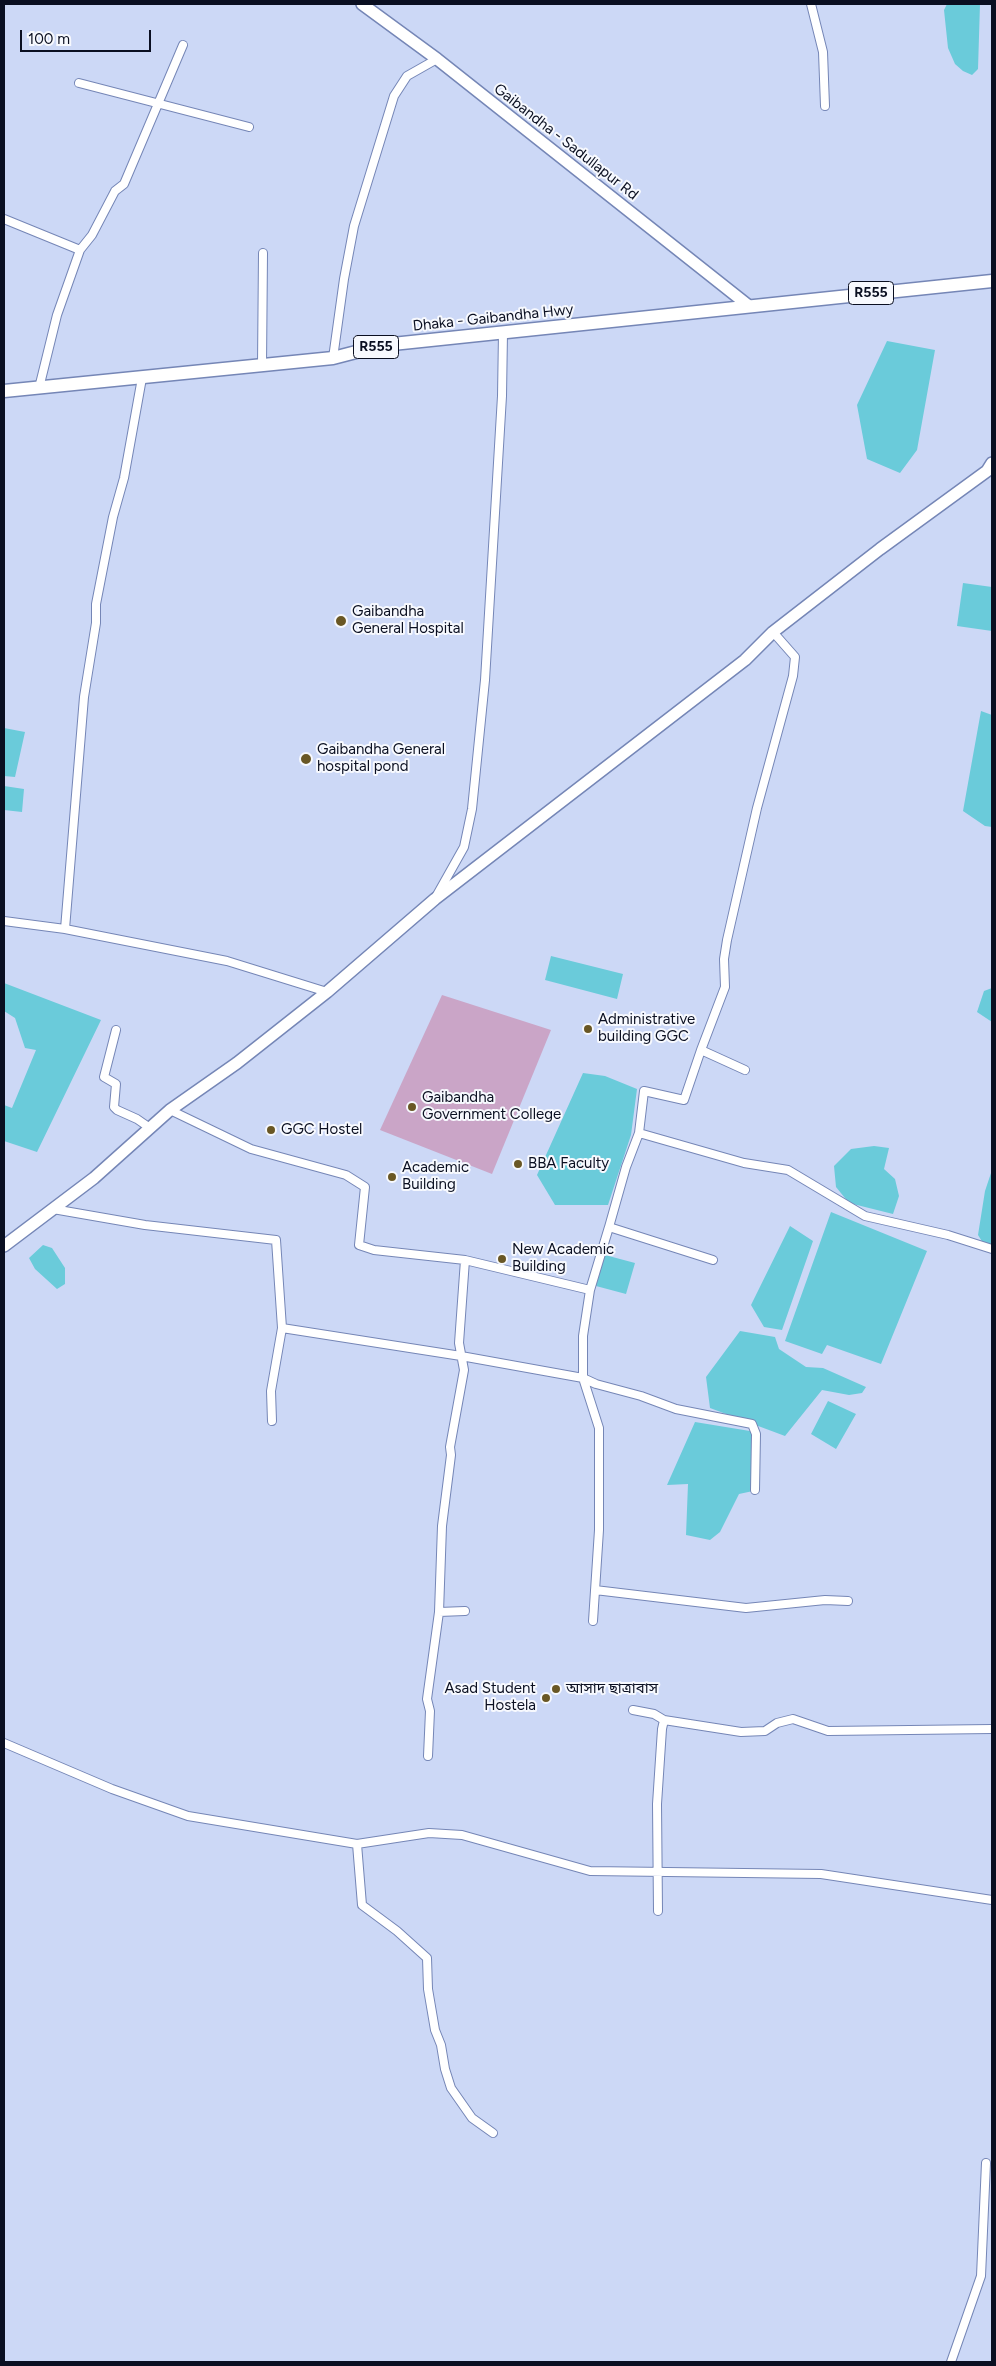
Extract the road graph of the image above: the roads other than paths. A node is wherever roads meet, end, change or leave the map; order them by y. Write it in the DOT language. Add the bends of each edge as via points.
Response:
graph roads {
  1 [pos="362,4"];
  2 [pos="811,4"];
  3 [pos="183,44"];
  4 [pos="437,59"];
  5 [pos="79,82"];
  6 [pos="158,102"];
  7 [pos="825,106"];
  8 [pos="248,127"];
  9 [pos="4,219"];
  10 [pos="80,250"];
  11 [pos="263,253"];
  12 [pos="992,281"];
  13 [pos="749,306"];
  14 [pos="503,333"];
  15 [pos="333,358"];
  16 [pos="262,365"];
  17 [pos="142,378"];
  18 [pos="39,388"];
  19 [pos="4,391"];
  20 [pos="992,463"];
  21 [pos="773,632"];
  22 [pos="435,899"];
  23 [pos="4,921"];
  24 [pos="65,929"];
  25 [pos="327,992"];
  26 [pos="116,1030"];
  27 [pos="701,1050"];
  28 [pos="745,1070"];
  29 [pos="170,1110"];
  30 [pos="150,1128"];
  31 [pos="639,1133"];
  32 [pos="52,1209"];
  33 [pos="609,1227"];
  34 [pos="4,1246"];
  35 [pos="992,1249"];
  36 [pos="465,1260"];
  37 [pos="713,1260"];
  38 [pos="590,1290"];
  39 [pos="282,1328"];
  40 [pos="461,1356"];
  41 [pos="583,1378"];
  42 [pos="272,1421"];
  43 [pos="756,1490"];
  44 [pos="596,1590"];
  45 [pos="848,1601"];
  46 [pos="465,1611"];
  47 [pos="439,1612"];
  48 [pos="593,1621"];
  49 [pos="633,1710"];
  50 [pos="664,1720"];
  51 [pos="992,1728"];
  52 [pos="4,1743"];
  53 [pos="428,1756"];
  54 [pos="357,1844"];
  55 [pos="656,1871"];
  56 [pos="992,1900"];
  57 [pos="658,1911"];
  58 [pos="492,2133"];
  59 [pos="986,2163"];
  60 [pos="951,2362"];
  1 -- 4 [label="main road, Gaibandha - Sadullapur Rd"];
  2 -- 7 [label="street" via="823,52"];
  3 -- 6 [label="street"];
  4 -- 13 [label="main road, Gaibandha - Sadullapur Rd"];
  4 -- 15 [label="street" via="408,76 394,96 354,226"];
  5 -- 6 [label="street"];
  6 -- 8 [label="street"];
  6 -- 10 [label="street" via="124,184 115,192 92,235"];
  9 -- 10 [label="street"];
  10 -- 18 [label="street" via="57,315"];
  11 -- 16 [label="street"];
  12 -- 13 [label="main road, R555"];
  13 -- 14 [label="main road, Dhaka - Gaibandha Hwy / R555"];
  14 -- 15 [label="main road, Dhaka - Gaibandha Hwy / R555" via="383,345"];
  14 -- 22 [label="street" via="485,680 472,809 464,847"];
  15 -- 16 [label="main road, Dhaka - Gaibandha Hwy / R555"];
  16 -- 17 [label="main road, Dhaka - Gaibandha Hwy / R555"];
  17 -- 18 [label="main road, Dhaka - Gaibandha Hwy / R555"];
  17 -- 24 [label="street" via="96,604 84,697"];
  18 -- 19 [label="main road, Dhaka - Gaibandha Hwy / R555"];
  20 -- 21 [label="main road" via="987,471"];
  21 -- 22 [label="main road" via="745,660"];
  21 -- 27 [label="street" via="795,658 792,676 727,940 725,987"];
  22 -- 25 [label="main road"];
  23 -- 24 [label="street"];
  24 -- 25 [label="street" via="227,961"];
  25 -- 29 [label="main road" via="237,1063"];
  26 -- 30 [label="street" via="104,1077 116,1084 114,1107"];
  27 -- 28 [label="street"];
  27 -- 31 [label="street" via="684,1100 644,1091"];
  29 -- 30 [label="main road"];
  29 -- 36 [label="street" via="251,1149 346,1175 365,1187 359,1245 374,1250"];
  30 -- 32 [label="main road" via="94,1178"];
  31 -- 33 [label="street"];
  31 -- 35 [label="street" via="744,1163 788,1170 866,1216"];
  32 -- 34 [label="main road"];
  32 -- 39 [label="street" via="146,1226 276,1240"];
  33 -- 37 [label="street"];
  33 -- 38 [label="street"];
  36 -- 38 [label="street"];
  36 -- 40 [label="street" via="458,1343"];
  38 -- 41 [label="street"];
  39 -- 40 [label="street"];
  39 -- 42 [label="street" via="271,1391"];
  40 -- 41 [label="street"];
  40 -- 47 [label="street" via="464,1370 450,1447 442,1526"];
  41 -- 43 [label="street" via="676,1409 752,1424 756,1434"];
  41 -- 44 [label="street" via="599,1428"];
  44 -- 45 [label="street" via="746,1608 826,1600"];
  44 -- 48 [label="street"];
  46 -- 47 [label="street"];
  47 -- 53 [label="street" via="427,1699 430,1711"];
  49 -- 50 [label="street" via="654,1714"];
  50 -- 51 [label="street" via="741,1732 765,1731 777,1723 793,1719 828,1731"];
  50 -- 55 [label="street" via="657,1804"];
  52 -- 54 [label="street" via="112,1789 188,1816"];
  54 -- 55 [label="street" via="429,1834 462,1835 590,1871"];
  54 -- 58 [label="street" via="362,1905 427,1958 435,2030 451,2088 472,2118"];
  55 -- 56 [label="street" via="821,1874"];
  55 -- 57 [label="street"];
  59 -- 60 [label="street" via="981,2276"];
}
